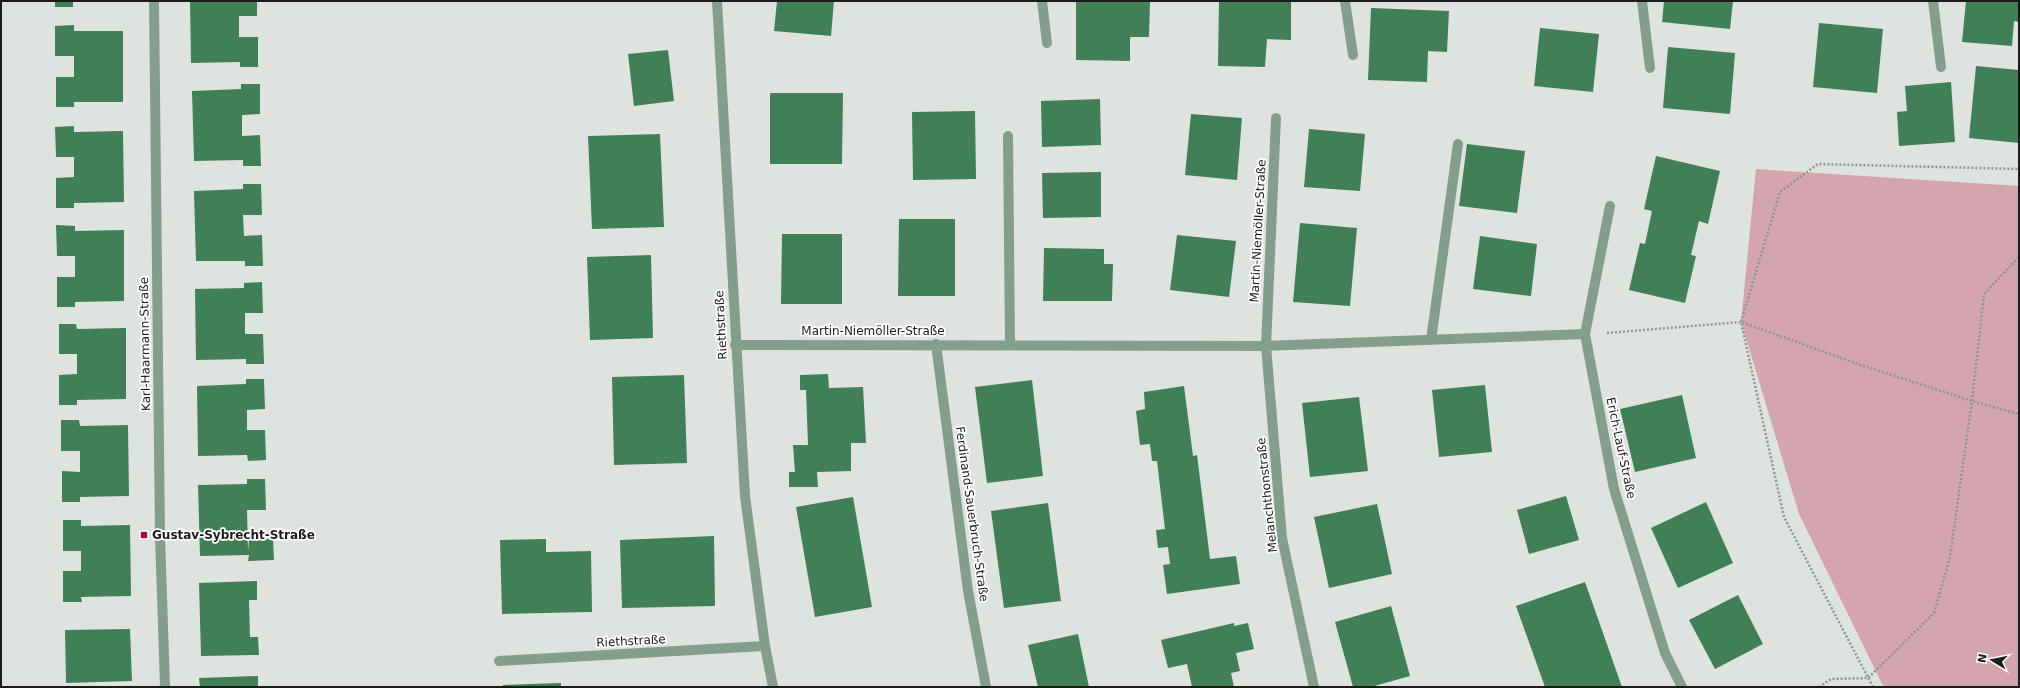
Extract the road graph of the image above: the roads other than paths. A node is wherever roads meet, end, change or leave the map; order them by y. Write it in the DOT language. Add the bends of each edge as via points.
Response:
graph roads {
  1 [pos="154,1"];
  2 [pos="716,1"];
  3 [pos="1042,1"];
  4 [pos="1345,1"];
  5 [pos="1642,1"];
  6 [pos="1933,1"];
  7 [pos="1047,43"];
  8 [pos="1353,55"];
  9 [pos="1941,67"];
  10 [pos="1650,68"];
  11 [pos="1276,118"];
  12 [pos="1008,136"];
  13 [pos="1458,144"];
  14 [pos="1610,206"];
  15 [pos="1585,334"];
  16 [pos="1431,340"];
  17 [pos="936,344"];
  18 [pos="1010,344"];
  19 [pos="735,345"];
  20 [pos="1266,346"];
  21 [pos="765,646"];
  22 [pos="498,662"];
  23 [pos="165,687"];
  24 [pos="773,687"];
  25 [pos="986,687"];
  26 [pos="1314,687"];
  27 [pos="1682,687"];
  1 -- 23 [label="street, Karl-Haarmann-Straße" via="160,536"];
  2 -- 19 [label="street, Riethstraße"];
  3 -- 7 [label="street"];
  4 -- 8 [label="street"];
  5 -- 10 [label="street"];
  6 -- 9 [label="street"];
  11 -- 20 [label="street, Martin-Niemöller-Straße"];
  12 -- 18 [label="street"];
  13 -- 16 [label="street"];
  14 -- 15 [label="street, Erich-Lauf-Straße"];
  15 -- 16 [label="street, Martin-Niemöller-Straße"];
  15 -- 27 [label="street, Erich-Lauf-Straße" via="1614,489 1665,653"];
  16 -- 20 [label="street, Martin-Niemöller-Straße"];
  17 -- 18 [label="street, Martin-Niemöller-Straße"];
  17 -- 19 [label="street, Martin-Niemöller-Straße"];
  17 -- 25 [label="street, Ferdinand-Sauerbruch-Straße" via="968,591"];
  18 -- 20 [label="street, Martin-Niemöller-Straße"];
  19 -- 21 [label="street, Riethstraße" via="745,496"];
  20 -- 26 [label="street, Melanchthonstraße" via="1282,538"];
  21 -- 22 [label="street, Riethstraße"];
  21 -- 24 [label="street, Riethstraße"];
}
